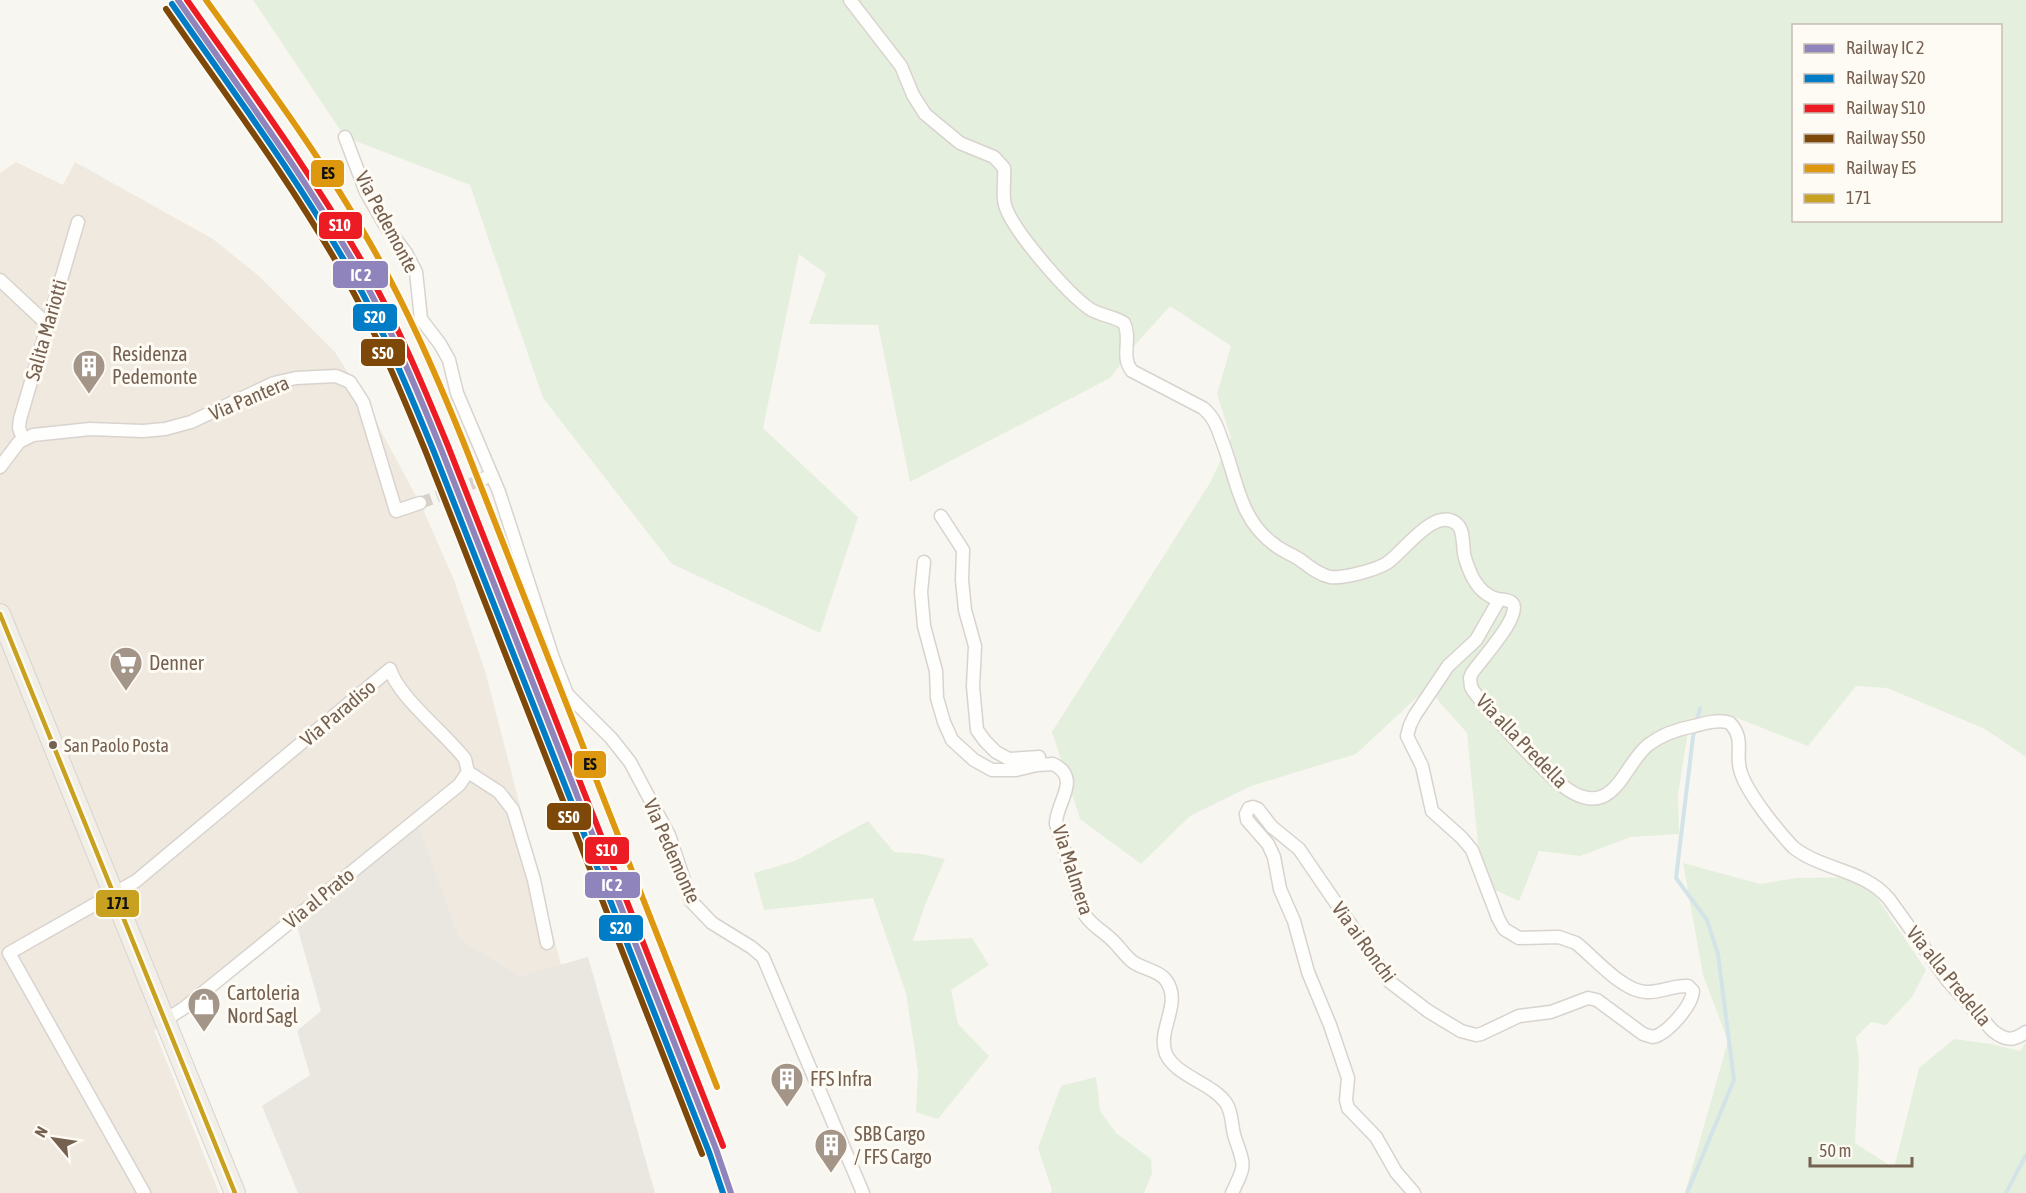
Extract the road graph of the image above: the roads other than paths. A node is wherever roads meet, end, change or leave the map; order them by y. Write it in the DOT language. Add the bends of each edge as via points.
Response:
graph roads {
  1 [pos="850,0"];
  2 [pos="345,136"];
  3 [pos="78,222"];
  4 [pos="0,280"];
  5 [pos="48,325"];
  6 [pos="23,439"];
  7 [pos="0,467"];
  8 [pos="420,503"];
  9 [pos="942,516"];
  10 [pos="924,562"];
  11 [pos="1499,600"];
  12 [pos="0,614"];
  13 [pos="1056,765"];
  14 [pos="468,772"];
  15 [pos="114,893"];
  16 [pos="547,943"];
  17 [pos="165,1020"];
  18 [pos="2026,1032"];
  19 [pos="144,1193"];
  20 [pos="235,1193"];
  21 [pos="863,1193"];
  22 [pos="1232,1193"];
  23 [pos="1414,1193"];
  1 -- 11 [label="street, Via alla Predella" via="901,66 925,114 960,143 1002,164 1006,208 1048,267 1088,307 1124,323 1126,361 1132,371 1212,416 1237,493 1265,538 1314,571 1335,577 1384,565 1430,525 1450,520 1460,528 1465,559 1475,582"];
  2 -- 21 [label="street, Via Pedemonte" via="366,192 416,272 421,319 449,360 485,478 505,510 567,694 630,762 669,835 691,902 712,923 763,957"];
  3 -- 5 [label="street, Salita Mariotti"];
  4 -- 5 [label="street"];
  5 -- 6 [label="street, Salita Mariotti" via="20,419"];
  6 -- 7 [label="street"];
  6 -- 8 [label="street, Via Pantera" via="69,430 165,429 191,422 280,381 336,376 350,382 363,402 396,511"];
  9 -- 13 [label="street" via="963,550 965,610 975,646 977,730 996,752 1009,759 1046,756 1055,759"];
  10 -- 13 [label="street" via="924,626 936,671 937,698 952,740 992,770"];
  11 -- 18 [label="street, Via alla Predella" via="1514,604 1514,615 1472,673 1471,687 1520,745 1560,784 1588,798 1603,795 1616,786 1637,756 1659,738 1703,724 1730,723 1739,739 1739,764 1745,782 1792,847 1802,855 1853,873 1879,889 1948,981 1993,1031 2010,1040"];
  11 -- 23 [label="street, Via ai Ronchi" via="1482,631 1448,666 1407,731 1422,766 1432,811 1472,850 1498,918 1508,932 1519,938 1550,937 1576,943 1628,986 1644,993 1675,986 1688,986 1693,992 1688,1006 1664,1032 1653,1037 1588,998 1551,1012 1519,1016 1481,1034 1461,1031 1390,982 1299,849 1272,828 1258,809 1249,808 1247,820 1274,857 1280,889 1348,1078 1348,1107 1376,1137 1396,1173"];
  12 -- 15 [label="main road" via="9,649"];
  13 -- 22 [label="street, Via Malmera" via="1064,773 1067,787 1056,816 1058,835 1085,915 1131,961 1161,975 1168,984 1173,999 1165,1030 1166,1053 1175,1065 1228,1105 1243,1160"];
  14 -- 15 [label="street, Via Paradiso" via="465,759 406,694 390,669 136,882"];
  14 -- 16 [label="street, Via Paradiso" via="499,792 513,810 534,880"];
  14 -- 17 [label="street, Via al Prato" via="441,800"];
  15 -- 17 [label="main road"];
  15 -- 19 [label="street, Via Paradiso" via="9,953"];
  17 -- 20 [label="main road"];
}
